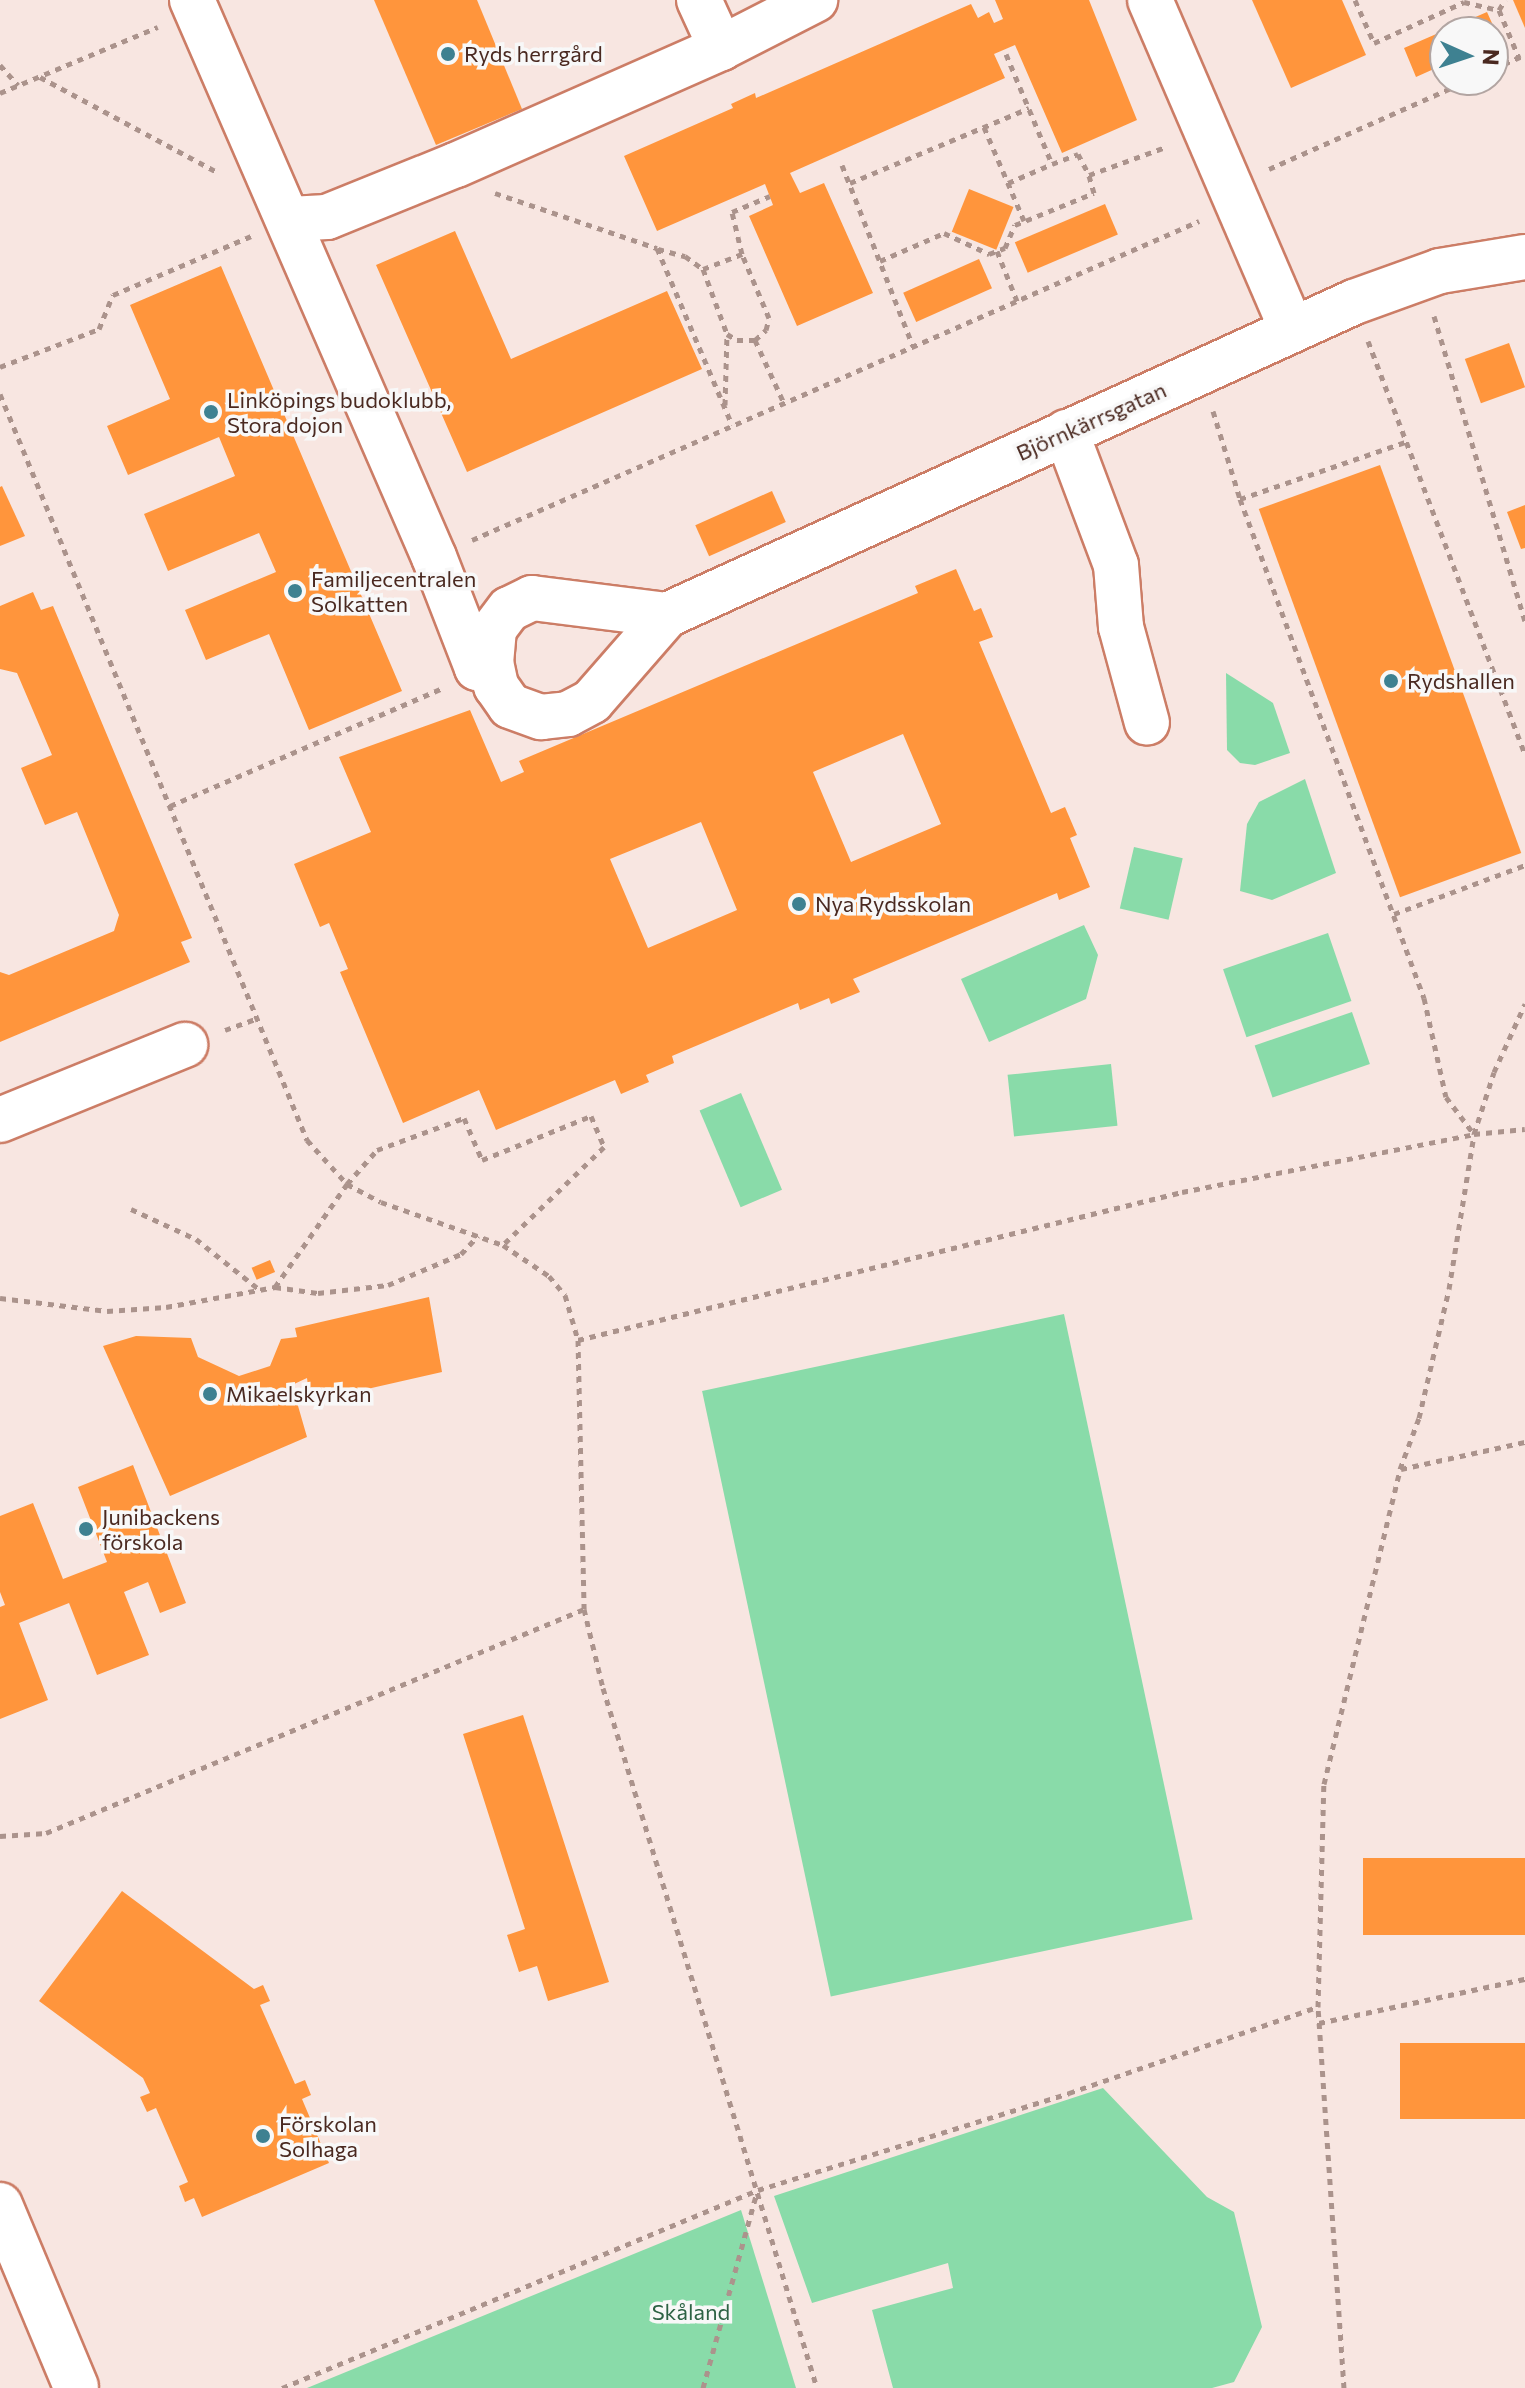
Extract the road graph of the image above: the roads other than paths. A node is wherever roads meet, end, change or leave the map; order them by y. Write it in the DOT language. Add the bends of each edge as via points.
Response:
graph roads {
  1 [pos="699,0"];
  2 [pos="815,0"];
  3 [pos="1150,0"];
  4 [pos="203,3"];
  5 [pos="721,48"];
  6 [pos="286,214"];
  7 [pos="1525,257"];
  8 [pos="1292,330"];
  9 [pos="1066,432"];
  10 [pos="667,615"];
  11 [pos="484,665"];
  12 [pos="1147,723"];
  13 [pos="185,1045"];
  14 [pos="0,1120"];
  15 [pos="0,2205"];
  16 [pos="76,2387"];
  1 -- 5 [label="street"];
  2 -- 5 [label="street"];
  3 -- 8 [label="street"];
  4 -- 6 [label="street, Björnkärrsgatan"];
  5 -- 6 [label="street" via="327,217"];
  6 -- 11 [label="street, Björnkärrsgatan"];
  7 -- 8 [label="street, Björnkärrsgatan" via="1483,261 1422,277"];
  8 -- 9 [label="street, Björnkärrsgatan"];
  9 -- 10 [label="street, Björnkärrsgatan"];
  9 -- 12 [label="street" via="1116,565 1121,627"];
  10 -- 11 [label="street" via="532,598 509,609 494,629"];
  10 -- 11 [label="street, Björnkärrsgatan" via="592,701 568,714 541,717 510,706"];
  13 -- 14 [label="street"];
  15 -- 16 [label="street"];
}
